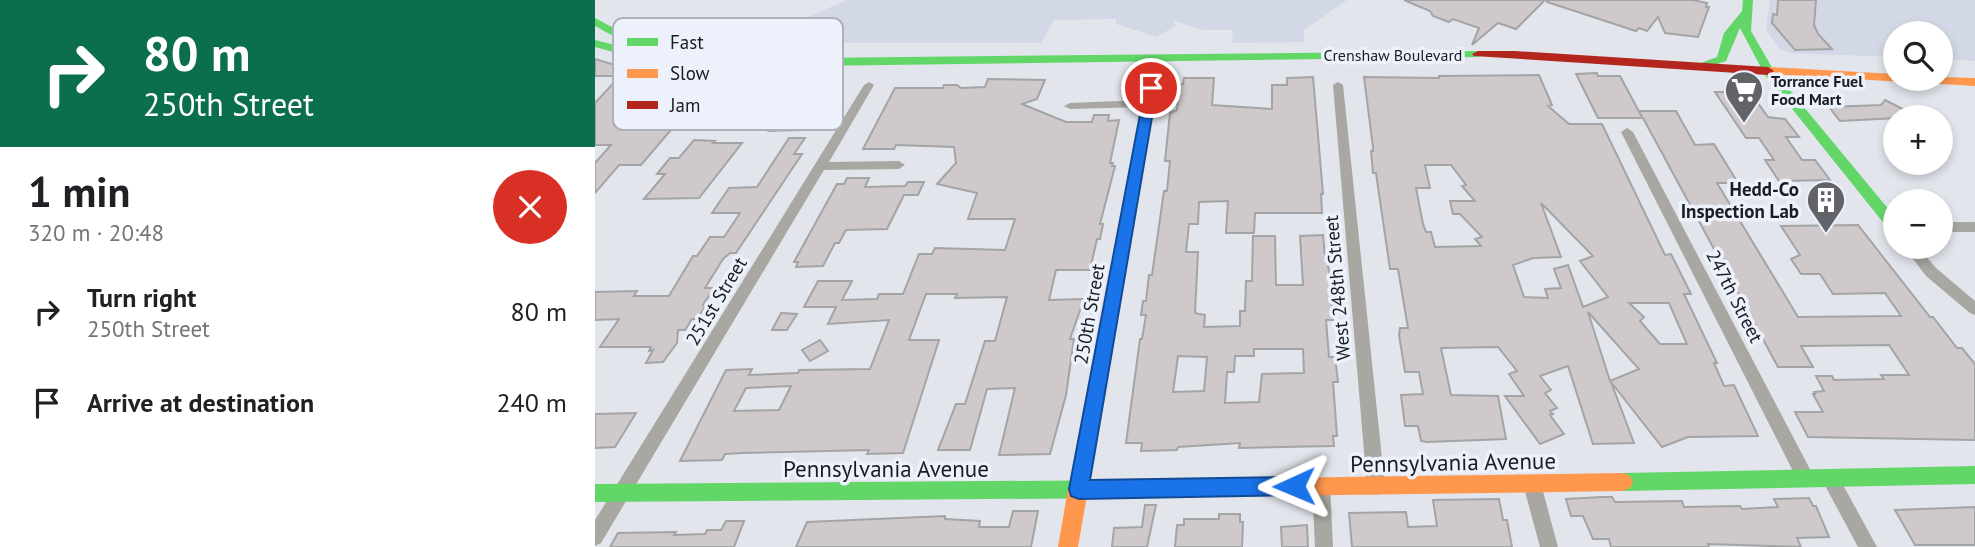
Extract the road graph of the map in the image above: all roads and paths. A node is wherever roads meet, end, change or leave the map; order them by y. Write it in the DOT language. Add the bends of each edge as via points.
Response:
graph roads {
  1 [pos="1748,6"];
  2 [pos="595,21"];
  3 [pos="613,32"];
  4 [pos="595,43"];
  5 [pos="613,49"];
  6 [pos="843,61"];
  7 [pos="1699,66"];
  8 [pos="1769,72"];
  9 [pos="1975,82"];
  10 [pos="869,85"];
  11 [pos="1338,85"];
  12 [pos="1151,88"];
  13 [pos="1148,103"];
  14 [pos="1070,106"];
  15 [pos="843,128"];
  16 [pos="842,130"];
  17 [pos="1627,132"];
  18 [pos="899,165"];
  19 [pos="820,166"];
  20 [pos="1883,212"];
  21 [pos="1953,227"];
  22 [pos="1975,227"];
  23 [pos="1921,259"];
  24 [pos="1975,309"];
  25 [pos="1975,475"];
  26 [pos="1830,478"];
  27 [pos="1805,479"];
  28 [pos="1532,484"];
  29 [pos="1321,486"];
  30 [pos="1376,487"];
  31 [pos="1079,489"];
  32 [pos="595,493"];
  33 [pos="622,493"];
  34 [pos="595,537"];
  35 [pos="1068,547"];
  36 [pos="1324,547"];
  37 [pos="1549,547"];
  38 [pos="1868,547"];
  1 -- 7 [label="main road" via="1730,33 1722,59"];
  1 -- 8 [label="main road" via="1745,31"];
  2 -- 3 [label="main road, Crenshaw Boulevard"];
  4 -- 5 [label="main road, Crenshaw Boulevard"];
  6 -- 7 [label="main road, Crenshaw Boulevard" via="1515,54"];
  7 -- 8 [label="main road, Crenshaw Boulevard"];
  8 -- 9 [label="main road, Crenshaw Boulevard"];
  8 -- 20 [label="main road"];
  10 -- 15 [label="street, 251st Street"];
  11 -- 30 [label="street, West 248th Street"];
  12 -- 13 [label="street, 250th Street"];
  13 -- 14 [label="street"];
  13 -- 31 [label="street, 250th Street"];
  16 -- 19 [label="street, 251st Street"];
  17 -- 27 [label="street, 247th Street"];
  18 -- 19 [label="street"];
  19 -- 33 [label="street, 251st Street"];
  21 -- 22 [label="street"];
  23 -- 24 [label="street"];
  25 -- 26 [label="main road, Pennsylvania Avenue"];
  26 -- 27 [label="main road, Pennsylvania Avenue"];
  26 -- 38 [label="street"];
  27 -- 28 [label="main road, Pennsylvania Avenue"];
  28 -- 30 [label="main road, Pennsylvania Avenue"];
  28 -- 37 [label="street"];
  29 -- 30 [label="main road, Pennsylvania Avenue"];
  29 -- 31 [label="main road, Pennsylvania Avenue"];
  29 -- 36 [label="street"];
  31 -- 33 [label="main road, Pennsylvania Avenue"];
  31 -- 35 [label="main road, 250th Street"];
  32 -- 33 [label="main road, Pennsylvania Avenue"];
  33 -- 34 [label="street, 251st Street"];
}
